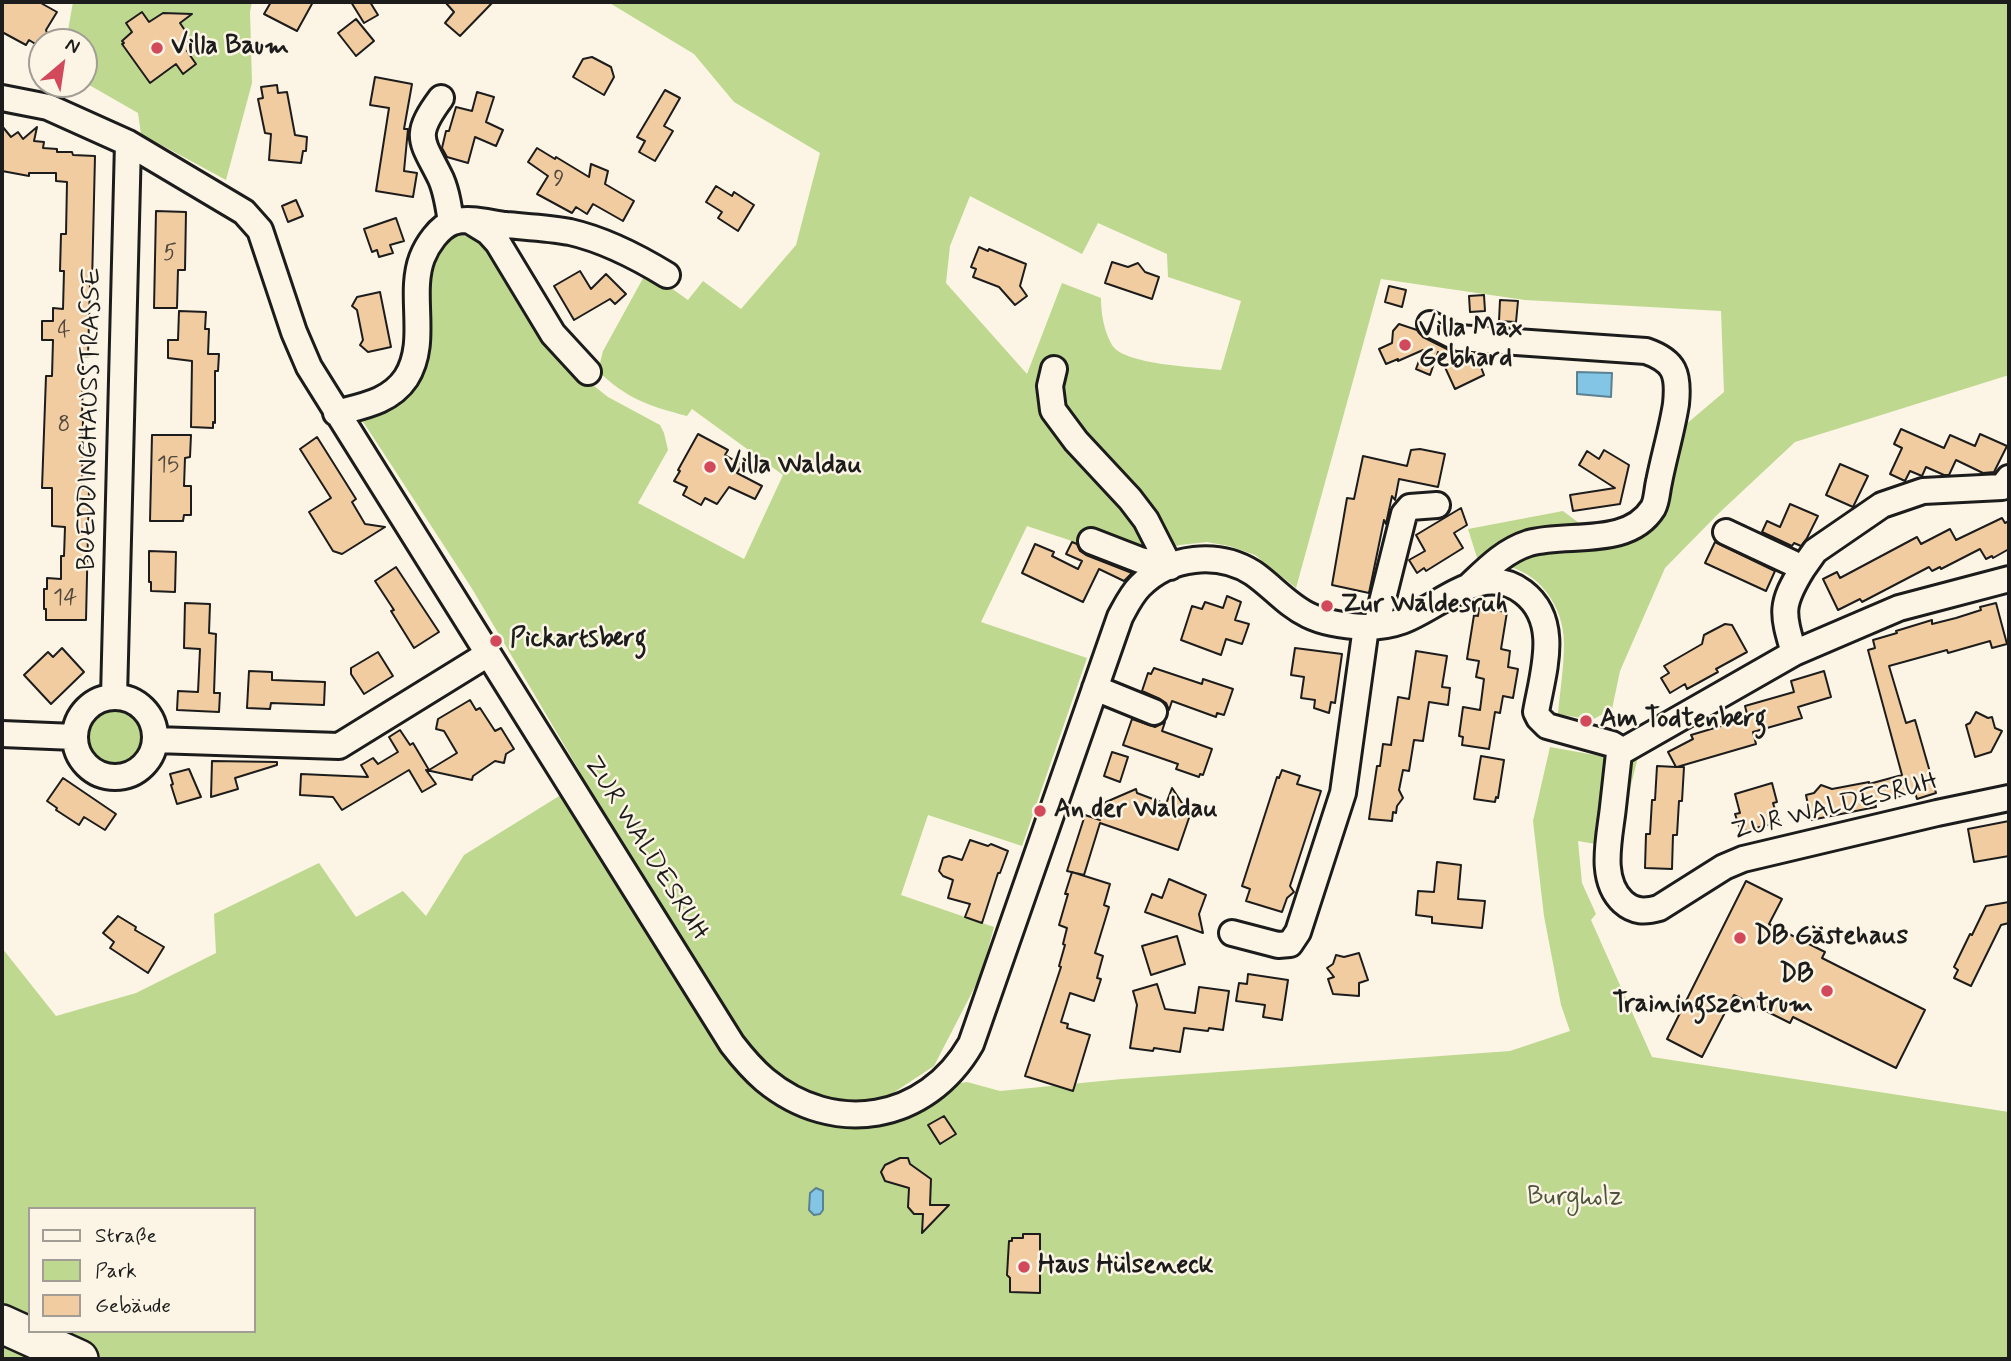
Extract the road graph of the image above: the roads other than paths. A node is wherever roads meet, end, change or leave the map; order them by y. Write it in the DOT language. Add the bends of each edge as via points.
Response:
graph roads {
  1 [pos="2,98"];
  2 [pos="440,98"];
  3 [pos="128,143"];
  4 [pos="460,221"];
  5 [pos="667,275"];
  6 [pos="1430,324"];
  7 [pos="1054,369"];
  8 [pos="588,372"];
  9 [pos="336,413"];
  10 [pos="2009,478"];
  11 [pos="1437,505"];
  12 [pos="1726,532"];
  13 [pos="1091,541"];
  14 [pos="1170,567"];
  15 [pos="1803,568"];
  16 [pos="2009,579"];
  17 [pos="1468,586"];
  18 [pos="1371,626"];
  19 [pos="1794,653"];
  20 [pos="488,654"];
  21 [pos="1095,688"];
  22 [pos="114,697"];
  23 [pos="1154,712"];
  24 [pos="2,734"];
  25 [pos="75,737"];
  26 [pos="155,740"];
  27 [pos="1619,753"];
  28 [pos="2009,798"];
  29 [pos="1232,933"];
  30 [pos="2,1324"];
  31 [pos="79,1359"];
  1 -- 3 [label="street, ZUR WALDESRUH" via="54,109"];
  2 -- 4 [label="street" via="426,119 422,136"];
  3 -- 9 [label="street, ZUR WALDESRUH" via="254,221 301,351"];
  3 -- 22 [label="street, BOEDDINGHAUSSTRASSE"];
  4 -- 5 [label="street" via="568,232 603,242"];
  4 -- 8 [label="street" via="488,232 498,243 553,334"];
  4 -- 9 [label="street" via="428,244 421,259 416,352 407,377 387,397"];
  6 -- 17 [label="street, ZUR WALDESRUH" via="1458,338 1646,351 1664,357 1676,376 1676,403 1654,507 1636,525 1612,534 1529,543 1501,556"];
  7 -- 14 [label="street" via="1050,386 1053,410 1146,520"];
  9 -- 20 [label="street, ZUR WALDESRUH"];
  10 -- 15 [label="street" via="2003,488 1923,491 1882,505 1815,551"];
  11 -- 18 [label="street" via="1410,507 1404,514"];
  12 -- 15 [label="street"];
  13 -- 14 [label="street"];
  14 -- 18 [label="street, ZUR WALDESRUH" via="1202,559 1237,565 1310,617"];
  14 -- 21 [label="street, ZUR WALDESRUH" via="1140,585 1129,600"];
  15 -- 19 [label="street" via="1788,593 1784,619"];
  16 -- 19 [label="street" via="1899,608"];
  17 -- 18 [label="street, ZUR WALDESRUH" via="1402,621"];
  17 -- 27 [label="street, ZUR WALDESRUH" via="1499,581 1531,599 1546,631 1539,718 1547,726 1612,744"];
  18 -- 29 [label="street" via="1343,793 1298,932 1290,944 1278,945"];
  19 -- 27 [label="street"];
  20 -- 21 [label="street, ZUR WALDESRUH" via="750,1067 766,1082 811,1106 856,1115 896,1110 914,1101 961,1062"];
  20 -- 26 [label="street" via="339,746"];
  21 -- 23 [label="street"];
  22 -- 25 [label="street" via="102,699 82,713"];
  22 -- 26 [label="street" via="144,709"];
  24 -- 25 [label="street"];
  25 -- 26 [label="street" via="77,750 94,772 121,777 144,764"];
  27 -- 28 [label="street, ZUR WALDESRUH" via="1609,875 1618,897 1647,912 1743,859"];
  30 -- 31 [label="highway"];
}
